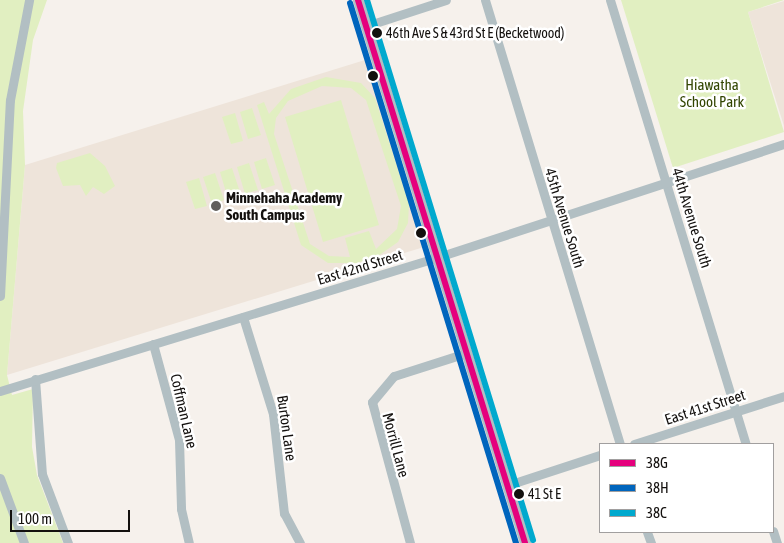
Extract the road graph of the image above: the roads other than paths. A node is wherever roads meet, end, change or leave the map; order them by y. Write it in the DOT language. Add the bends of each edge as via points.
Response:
graph roads {
  1 [pos="29,0"];
  2 [pos="358,0"];
  3 [pos="446,0"];
  4 [pos="484,0"];
  5 [pos="610,0"];
  6 [pos="366,26"];
  7 [pos="783,146"];
  8 [pos="666,182"];
  9 [pos="551,218"];
  10 [pos="438,257"];
  11 [pos="0,296"];
  12 [pos="243,317"];
  13 [pos="153,344"];
  14 [pos="466,353"];
  15 [pos="35,380"];
  16 [pos="0,391"];
  17 [pos="784,396"];
  18 [pos="736,412"];
  19 [pos="620,443"];
  20 [pos="637,443"];
  21 [pos="746,443"];
  22 [pos="599,455"];
  23 [pos="0,478"];
  24 [pos="508,485"];
  25 [pos="24,543"];
  26 [pos="68,543"];
  27 [pos="189,543"];
  28 [pos="300,543"];
  29 [pos="410,543"];
  30 [pos="524,543"];
  1 -- 11 [label="street" via="19,33 10,100"];
  2 -- 6 [label="street"];
  3 -- 6 [label="street"];
  4 -- 9 [label="street, 45th Avenue South"];
  5 -- 8 [label="street, 44th Avenue South"];
  6 -- 10 [label="street"];
  7 -- 8 [label="street, East 42nd Street"];
  8 -- 9 [label="street, East 42nd Street"];
  8 -- 18 [label="street, 44th Avenue South"];
  9 -- 10 [label="street, East 42nd Street"];
  9 -- 19 [label="street, 45th Avenue South"];
  10 -- 12 [label="street, East 42nd Street"];
  10 -- 14 [label="street"];
  12 -- 13 [label="street, East 42nd Street"];
  12 -- 28 [label="street, Burton Lane" via="274,414 284,513"];
  13 -- 15 [label="street, East 42nd Street"];
  13 -- 27 [label="street, Coffman Lane" via="179,440 181,509"];
  14 -- 24 [label="street"];
  14 -- 29 [label="street, Morrill Lane" via="394,376 372,402"];
  15 -- 16 [label="street, East 42nd Street"];
  15 -- 26 [label="street" via="42,474"];
  17 -- 18 [label="street, East 41st Street"];
  18 -- 20 [label="street, East 41st Street"];
  18 -- 21 [label="street, 44th Avenue South"];
  22 -- 24 [label="street"];
  23 -- 25 [label="street"];
  24 -- 30 [label="street"];
}
